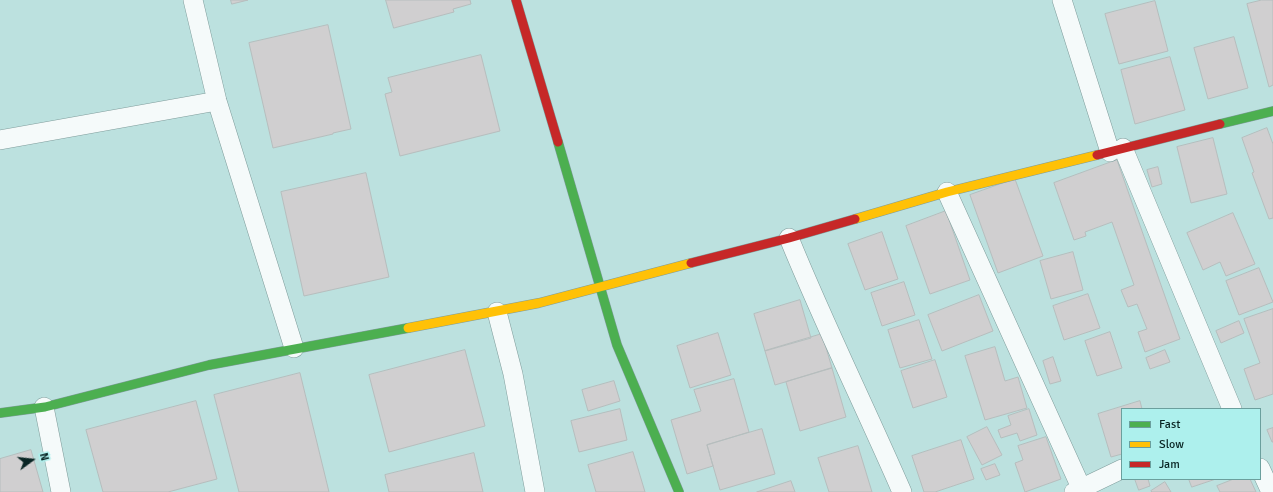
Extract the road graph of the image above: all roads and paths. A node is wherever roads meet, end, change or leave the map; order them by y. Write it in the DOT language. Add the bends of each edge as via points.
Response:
graph roads {
  1 [pos="193,0"];
  2 [pos="516,0"];
  3 [pos="1062,0"];
  4 [pos="217,101"];
  5 [pos="1272,116"];
  6 [pos="0,140"];
  7 [pos="1116,150"];
  8 [pos="947,192"];
  9 [pos="789,238"];
  10 [pos="600,287"];
  11 [pos="497,312"];
  12 [pos="294,348"];
  13 [pos="44,407"];
  14 [pos="1232,408"];
  15 [pos="0,413"];
  16 [pos="1121,470"];
  17 [pos="1261,470"];
  18 [pos="1079,491"];
  19 [pos="61,492"];
  20 [pos="534,492"];
  21 [pos="679,492"];
  22 [pos="902,492"];
  23 [pos="1272,492"];
  1 -- 4 [label="street"];
  2 -- 10 [label="street"];
  3 -- 7 [label="street"];
  4 -- 6 [label="street"];
  4 -- 12 [label="street"];
  5 -- 7 [label="street"];
  7 -- 8 [label="street"];
  7 -- 14 [label="street"];
  8 -- 9 [label="street"];
  8 -- 18 [label="street"];
  9 -- 10 [label="street"];
  9 -- 22 [label="street"];
  10 -- 11 [label="street"];
  10 -- 21 [label="street" via="617,345"];
  11 -- 12 [label="street"];
  11 -- 20 [label="street" via="513,374"];
  12 -- 13 [label="street" via="158,376"];
  13 -- 15 [label="street"];
  13 -- 19 [label="street"];
  16 -- 18 [label="street"];
  17 -- 23 [label="street"];
}
